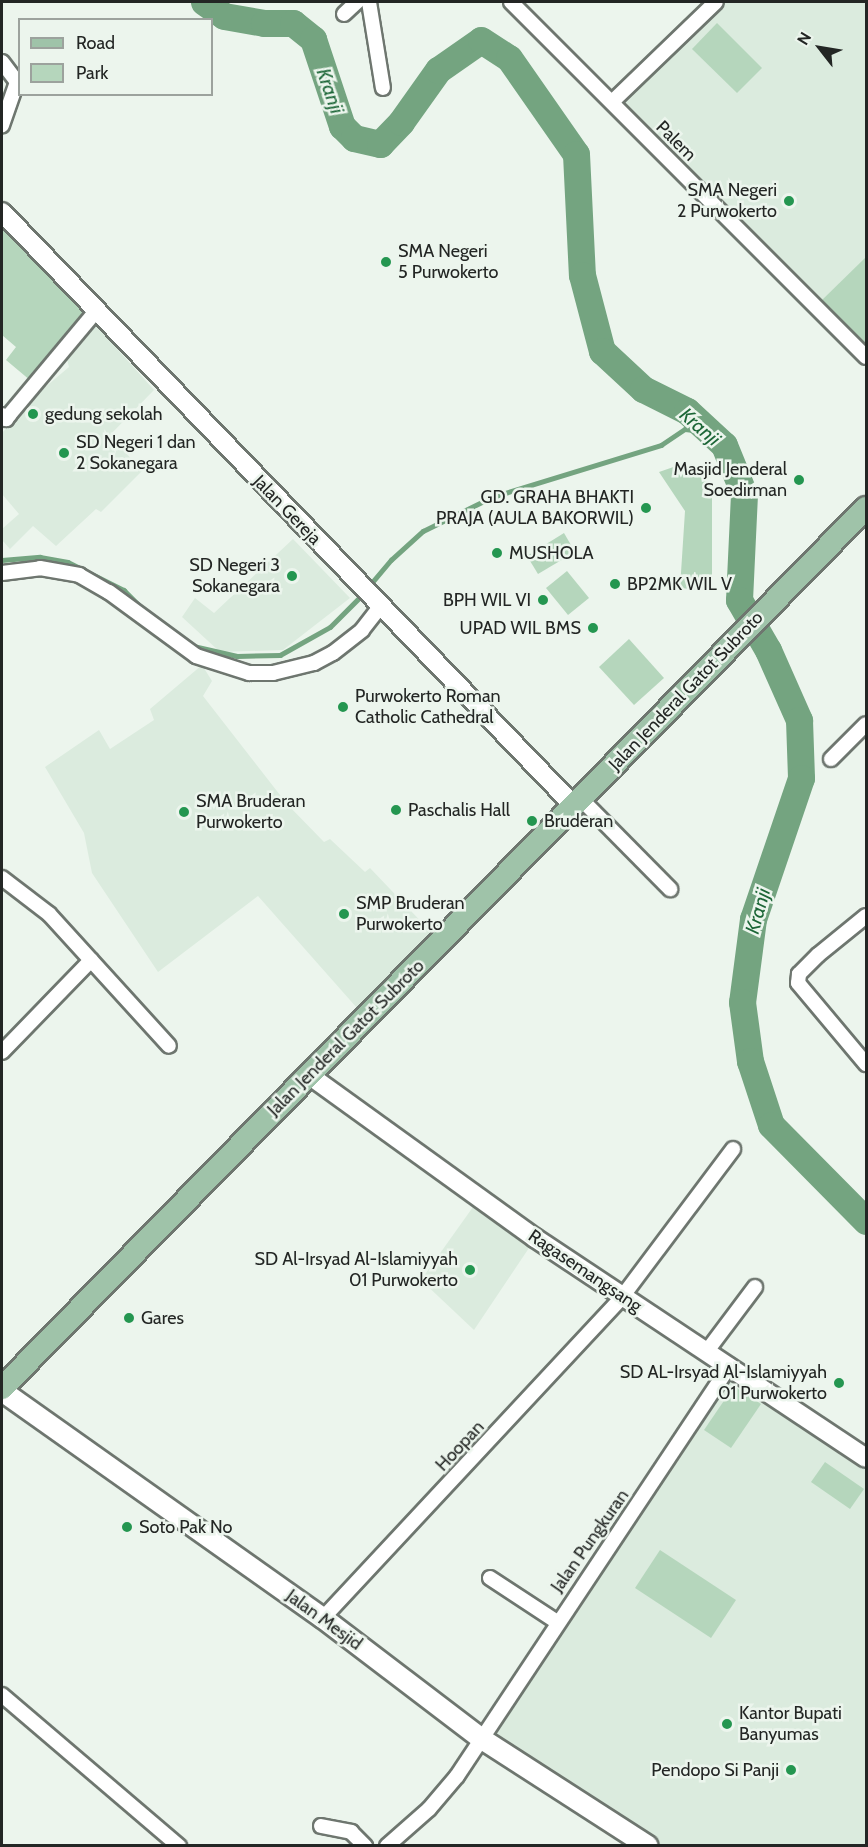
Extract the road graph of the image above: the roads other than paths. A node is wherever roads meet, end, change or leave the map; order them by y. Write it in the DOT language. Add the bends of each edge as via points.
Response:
graph roads {
  1 [pos="357,2"];
  2 [pos="369,2"];
  3 [pos="512,2"];
  4 [pos="716,2"];
  5 [pos="344,14"];
  6 [pos="2,62"];
  7 [pos="18,82"];
  8 [pos="383,88"];
  9 [pos="612,102"];
  10 [pos="2,125"];
  11 [pos="2,212"];
  12 [pos="96,311"];
  13 [pos="867,357"];
  14 [pos="2,415"];
  15 [pos="867,508"];
  16 [pos="2,573"];
  17 [pos="378,604"];
  18 [pos="867,724"];
  19 [pos="831,759"];
  20 [pos="577,803"];
  21 [pos="2,878"];
  22 [pos="670,889"];
  23 [pos="867,916"];
  24 [pos="91,960"];
  25 [pos="169,1046"];
  26 [pos="2,1052"];
  27 [pos="867,1064"];
  28 [pos="309,1075"];
  29 [pos="734,1149"];
  30 [pos="755,1287"];
  31 [pos="622,1297"];
  32 [pos="707,1351"];
  33 [pos="730,1365"];
  34 [pos="2,1390"];
  35 [pos="867,1458"];
  36 [pos="490,1578"];
  37 [pos="323,1618"];
  38 [pos="557,1622"];
  39 [pos="2,1695"];
  40 [pos="482,1739"];
  41 [pos="321,1826"];
  42 [pos="179,1845"];
  43 [pos="365,1845"];
  44 [pos="387,1845"];
  45 [pos="648,1845"];
  1 -- 5 [label="street"];
  2 -- 8 [label="street"];
  3 -- 9 [label="street, Palem"];
  4 -- 9 [label="street"];
  6 -- 7 [label="street"];
  7 -- 10 [label="street"];
  9 -- 13 [label="street, Palem"];
  11 -- 12 [label="street, Jalan Gereja"];
  12 -- 14 [label="street" via="6,419"];
  12 -- 17 [label="street, Jalan Gereja"];
  15 -- 20 [label="main road, Jalan Jenderal Gatot Subroto"];
  16 -- 17 [label="street" via="40,568 65,570 110,592 196,656 249,673 299,669 324,658 362,630"];
  17 -- 20 [label="street, Jalan Gereja"];
  18 -- 19 [label="street"];
  20 -- 22 [label="street"];
  20 -- 28 [label="main road, Jalan Jenderal Gatot Subroto"];
  21 -- 24 [label="street" via="49,914"];
  23 -- 27 [label="street" via="818,955 800,974 798,983"];
  24 -- 25 [label="street"];
  24 -- 26 [label="street"];
  28 -- 31 [label="street, Ragasemangsang"];
  28 -- 34 [label="main road, Jalan Jenderal Gatot Subroto"];
  29 -- 31 [label="street, Hoopan"];
  30 -- 32 [label="street"];
  31 -- 32 [label="street, Ragasemangsang"];
  31 -- 37 [label="street, Hoopan"];
  32 -- 33 [label="street, Ragasemangsang"];
  33 -- 35 [label="street, Ragasemangsang"];
  33 -- 38 [label="street, Jalan Pungkuran"];
  34 -- 37 [label="main road, Jalan Mesjid"];
  36 -- 38 [label="street"];
  37 -- 40 [label="main road, Jalan Mesjid"];
  38 -- 40 [label="street, Jalan Pungkuran"];
  39 -- 42 [label="street"];
  40 -- 44 [label="street, Jalan Pungkuran" via="429,1809"];
  40 -- 45 [label="main road, Jalan Mesjid"];
  41 -- 43 [label="street" via="351,1832"];
}
